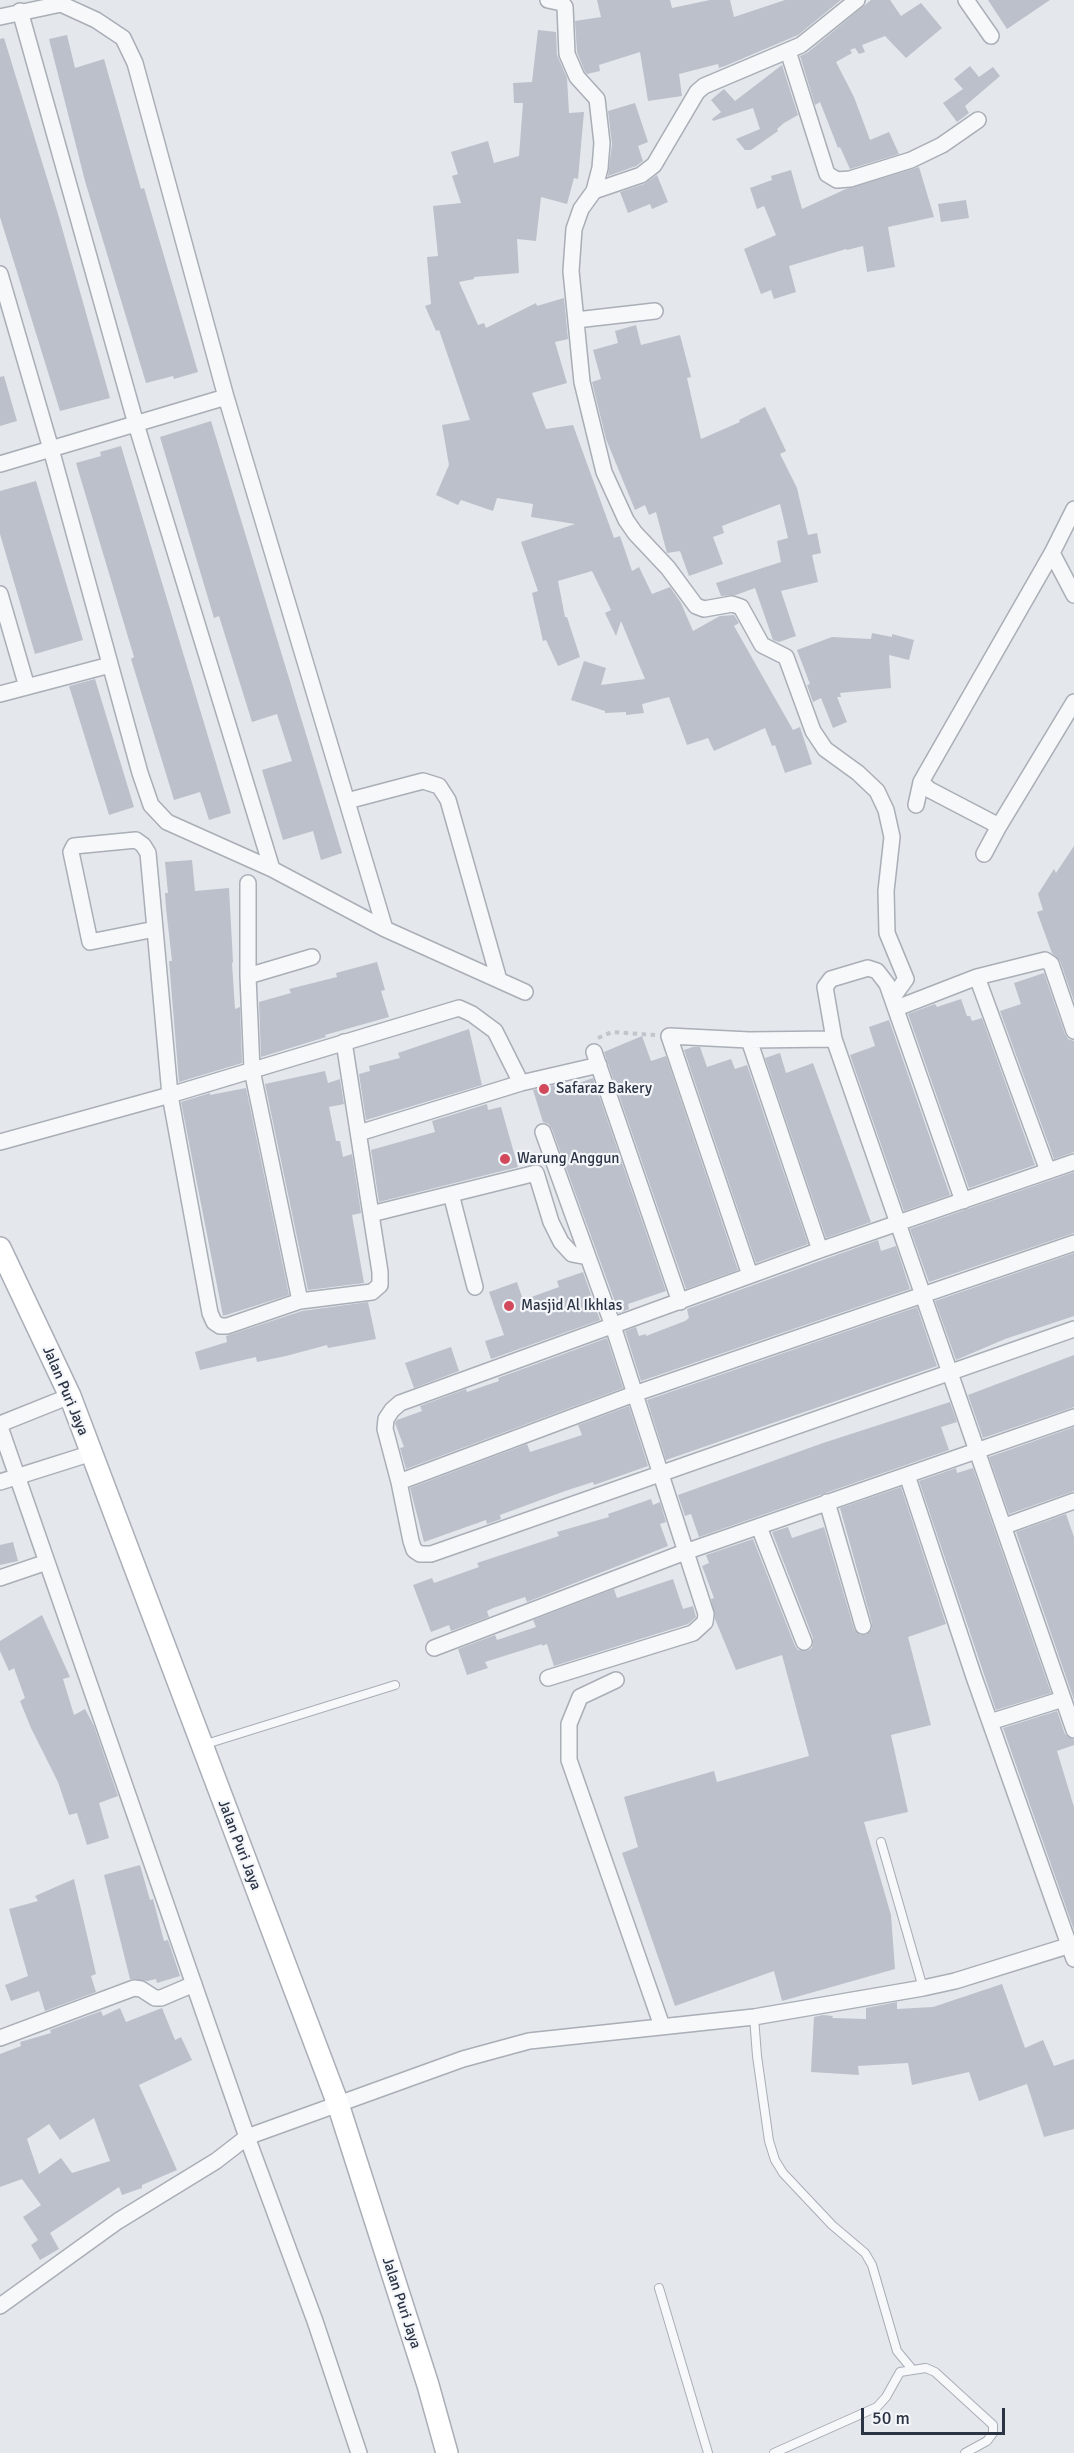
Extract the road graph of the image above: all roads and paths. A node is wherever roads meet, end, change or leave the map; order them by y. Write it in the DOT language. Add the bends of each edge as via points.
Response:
graph roads {
  1 [pos="548,0"];
  2 [pos="857,0"];
  3 [pos="966,0"];
  4 [pos="20,11"];
  5 [pos="0,17"];
  6 [pos="991,36"];
  7 [pos="788,51"];
  8 [pos="978,120"];
  9 [pos="594,191"];
  10 [pos="0,274"];
  11 [pos="655,311"];
  12 [pos="576,320"];
  13 [pos="226,397"];
  14 [pos="136,424"];
  15 [pos="51,449"];
  16 [pos="0,464"];
  17 [pos="1073,513"];
  18 [pos="1052,553"];
  19 [pos="0,594"];
  20 [pos="1074,595"];
  21 [pos="110,665"];
  22 [pos="27,687"];
  23 [pos="0,694"];
  24 [pos="1074,702"];
  25 [pos="921,782"];
  26 [pos="347,801"];
  27 [pos="916,806"];
  28 [pos="999,826"];
  29 [pos="984,854"];
  30 [pos="272,869"];
  31 [pos="249,883"];
  32 [pos="385,928"];
  33 [pos="155,929"];
  34 [pos="312,957"];
  35 [pos="248,976"];
  36 [pos="977,977"];
  37 [pos="499,980"];
  38 [pos="889,991"];
  39 [pos="525,992"];
  40 [pos="1074,1031"];
  41 [pos="669,1036"];
  42 [pos="834,1039"];
  43 [pos="749,1040"];
  44 [pos="344,1042"];
  45 [pos="596,1058"];
  46 [pos="252,1070"];
  47 [pos="521,1083"];
  48 [pos="170,1095"];
  49 [pos="543,1132"];
  50 [pos="358,1133"];
  51 [pos="0,1142"];
  52 [pos="1074,1162"];
  53 [pos="1048,1171"];
  54 [pos="452,1194"];
  55 [pos="963,1201"];
  56 [pos="371,1214"];
  57 [pos="897,1222"];
  58 [pos="1074,1243"];
  59 [pos="0,1248"];
  60 [pos="820,1250"];
  61 [pos="588,1257"];
  62 [pos="750,1275"];
  63 [pos="475,1287"];
  64 [pos="923,1293"];
  65 [pos="300,1301"];
  66 [pos="680,1302"];
  67 [pos="613,1326"];
  68 [pos="1074,1329"];
  69 [pos="951,1372"];
  70 [pos="634,1394"];
  71 [pos="62,1400"];
  72 [pos="1074,1418"];
  73 [pos="1,1425"];
  74 [pos="978,1451"];
  75 [pos="92,1453"];
  76 [pos="660,1473"];
  77 [pos="907,1475"];
  78 [pos="19,1477"];
  79 [pos="0,1482"];
  80 [pos="399,1482"];
  81 [pos="1074,1501"];
  82 [pos="827,1502"];
  83 [pos="1005,1526"];
  84 [pos="759,1527"];
  85 [pos="685,1552"];
  86 [pos="47,1562"];
  87 [pos="0,1578"];
  88 [pos="863,1626"];
  89 [pos="804,1642"];
  90 [pos="434,1648"];
  91 [pos="548,1678"];
  92 [pos="616,1680"];
  93 [pos="395,1685"];
  94 [pos="1063,1699"];
  95 [pos="990,1722"];
  96 [pos="1074,1730"];
  97 [pos="201,1746"];
  98 [pos="881,1842"];
  99 [pos="1073,1949"];
  100 [pos="194,1984"];
  101 [pos="923,1988"];
  102 [pos="754,2017"];
  103 [pos="662,2026"];
  104 [pos="0,2038"];
  105 [pos="338,2104"];
  106 [pos="252,2135"];
  107 [pos="659,2288"];
  108 [pos="0,2306"];
  109 [pos="912,2369"];
  110 [pos="359,2453"];
  111 [pos="447,2453"];
  112 [pos="708,2453"];
  113 [pos="774,2453"];
  114 [pos="965,2453"];
  1 -- 9 [label="street" via="565,7 567,54 577,77 597,99 602,143"];
  2 -- 7 [label="street"];
  3 -- 6 [label="street"];
  4 -- 5 [label="street"];
  4 -- 13 [label="street" via="61,4 123,38 135,63"];
  4 -- 14 [label="street"];
  7 -- 8 [label="street" via="827,174 837,180 911,160 942,145"];
  7 -- 9 [label="street" via="704,86 654,165 641,175"];
  9 -- 12 [label="street" via="580,209 574,229 571,271"];
  10 -- 15 [label="street"];
  11 -- 12 [label="street"];
  12 -- 38 [label="street" via="582,382 596,443 610,489 626,520 696,606 741,607 762,645 786,657 813,731 825,749 877,791 886,810 892,837 886,933 906,979"];
  13 -- 14 [label="street"];
  13 -- 26 [label="street"];
  14 -- 15 [label="street"];
  14 -- 30 [label="street"];
  15 -- 16 [label="street"];
  15 -- 21 [label="street"];
  17 -- 18 [label="street"];
  18 -- 20 [label="street"];
  18 -- 25 [label="street"];
  19 -- 22 [label="street"];
  21 -- 22 [label="street"];
  21 -- 30 [label="street" via="151,805 167,822"];
  22 -- 23 [label="street"];
  24 -- 28 [label="street"];
  25 -- 27 [label="street"];
  25 -- 28 [label="street"];
  26 -- 32 [label="street"];
  26 -- 37 [label="street" via="423,780 438,786 448,800"];
  28 -- 29 [label="street"];
  30 -- 32 [label="street"];
  31 -- 35 [label="street"];
  32 -- 37 [label="street"];
  33 -- 33 [label="street" via="148,853 143,845 136,840 74,846 71,852 90,942"];
  33 -- 48 [label="street"];
  34 -- 35 [label="street"];
  35 -- 46 [label="street"];
  36 -- 38 [label="street"];
  36 -- 40 [label="street" via="1045,960 1051,964"];
  36 -- 53 [label="street"];
  37 -- 39 [label="street"];
  38 -- 42 [label="street" via="873,968 826,982"];
  38 -- 55 [label="street"];
  41 -- 43 [label="street"];
  41 -- 45 [label="path" via="602,1034 596,1039"];
  41 -- 62 [label="street"];
  42 -- 43 [label="street"];
  42 -- 57 [label="street"];
  43 -- 60 [label="street"];
  44 -- 46 [label="street"];
  44 -- 47 [label="street" via="459,1008 495,1031"];
  44 -- 50 [label="street"];
  45 -- 47 [label="street"];
  45 -- 66 [label="street"];
  46 -- 48 [label="street"];
  46 -- 65 [label="street"];
  47 -- 50 [label="street"];
  48 -- 51 [label="street"];
  48 -- 65 [label="street" via="214,1322 227,1326"];
  49 -- 61 [label="street"];
  50 -- 56 [label="street"];
  52 -- 53 [label="street"];
  53 -- 55 [label="street"];
  54 -- 56 [label="street"];
  54 -- 61 [label="street" via="536,1173 561,1242 572,1254"];
  54 -- 63 [label="street"];
  55 -- 57 [label="street"];
  56 -- 65 [label="street" via="380,1285 372,1292"];
  57 -- 60 [label="street"];
  57 -- 64 [label="street"];
  58 -- 64 [label="street"];
  59 -- 71 [label="street, Jalan Puri Jaya"];
  60 -- 62 [label="street"];
  61 -- 67 [label="street"];
  62 -- 66 [label="street"];
  64 -- 69 [label="street"];
  64 -- 70 [label="street"];
  66 -- 67 [label="street"];
  67 -- 70 [label="street"];
  67 -- 80 [label="street" via="400,1402 386,1419 385,1429"];
  68 -- 69 [label="street"];
  69 -- 74 [label="street"];
  69 -- 76 [label="street"];
  70 -- 76 [label="street"];
  70 -- 80 [label="street"];
  71 -- 73 [label="street"];
  71 -- 75 [label="street, Jalan Puri Jaya"];
  72 -- 74 [label="street"];
  73 -- 78 [label="street"];
  74 -- 77 [label="street"];
  74 -- 83 [label="street"];
  75 -- 78 [label="street"];
  75 -- 97 [label="street, Jalan Puri Jaya"];
  76 -- 80 [label="street" via="431,1554 414,1550"];
  76 -- 85 [label="street"];
  77 -- 82 [label="street"];
  77 -- 95 [label="street"];
  78 -- 79 [label="street"];
  78 -- 86 [label="street"];
  81 -- 83 [label="street"];
  82 -- 84 [label="street"];
  82 -- 88 [label="street"];
  83 -- 94 [label="street"];
  84 -- 85 [label="street"];
  84 -- 89 [label="street"];
  85 -- 90 [label="street"];
  85 -- 91 [label="street" via="706,1614 700,1628"];
  86 -- 87 [label="street"];
  86 -- 100 [label="street"];
  92 -- 103 [label="street" via="579,1697 569,1724 569,1760"];
  93 -- 97 [label="lane"];
  94 -- 95 [label="street"];
  94 -- 96 [label="street"];
  95 -- 99 [label="street"];
  97 -- 105 [label="street, Jalan Puri Jaya"];
  98 -- 101 [label="lane"];
  99 -- 101 [label="street"];
  100 -- 104 [label="street" via="161,1998 134,1988"];
  100 -- 106 [label="street"];
  101 -- 102 [label="street"];
  102 -- 103 [label="street"];
  102 -- 109 [label="lane" via="756,2056 775,2160 832,2225 865,2253 897,2351"];
  103 -- 105 [label="street" via="505,2047"];
  105 -- 106 [label="street"];
  105 -- 111 [label="street, Jalan Puri Jaya"];
  106 -- 108 [label="street" via="118,2221"];
  106 -- 110 [label="street"];
  107 -- 112 [label="lane"];
  109 -- 113 [label="lane" via="900,2372 877,2408"];
  109 -- 114 [label="lane" via="935,2372 993,2426 987,2441"];
}
